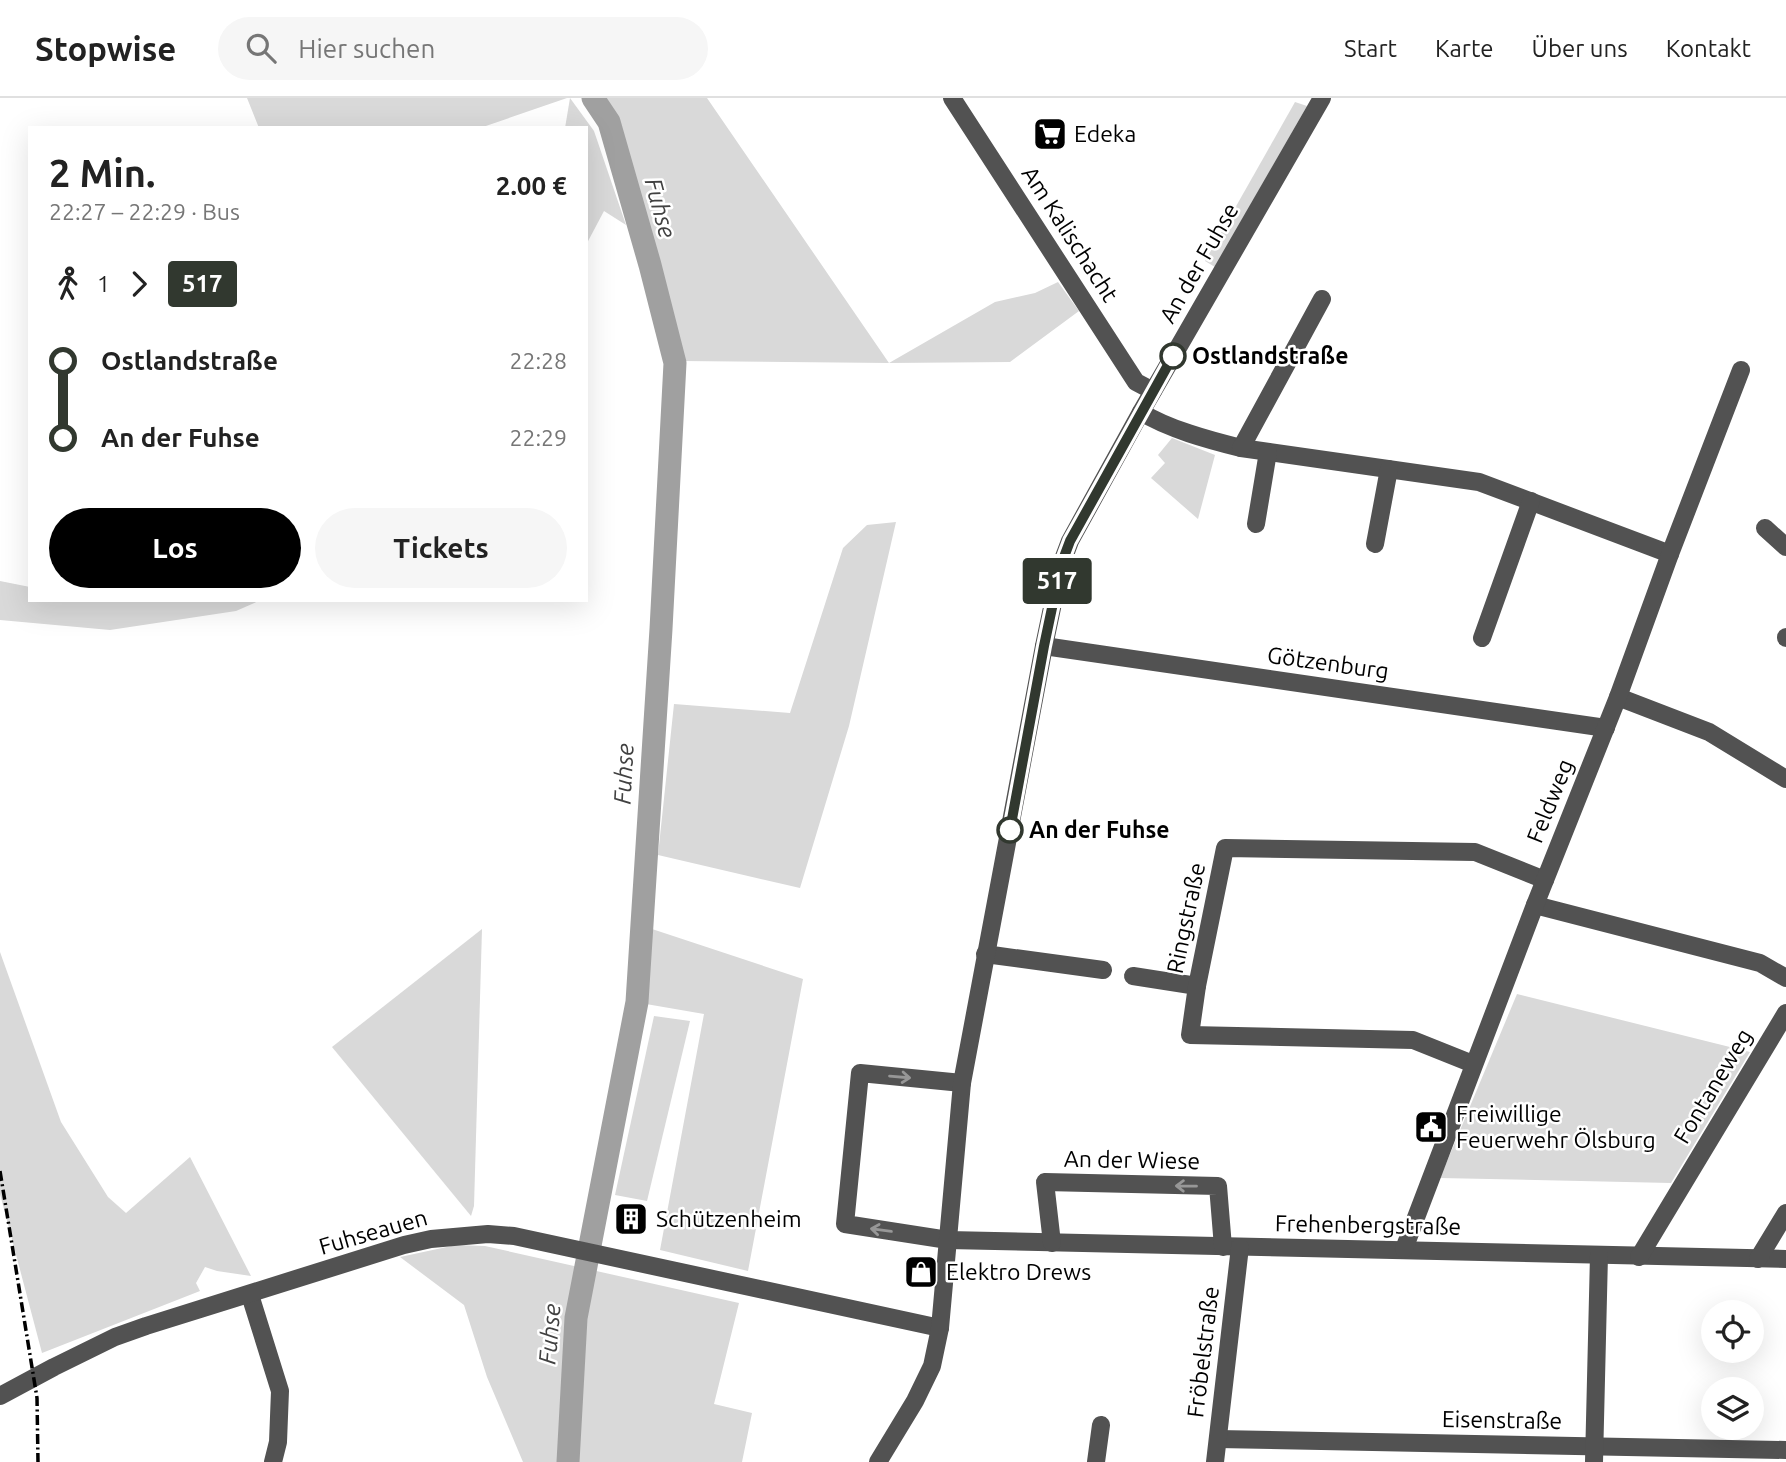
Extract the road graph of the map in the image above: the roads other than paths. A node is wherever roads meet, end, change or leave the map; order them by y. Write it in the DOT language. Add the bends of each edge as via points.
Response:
graph roads {
  1 [pos="952,98"];
  2 [pos="1322,98"];
  3 [pos="1322,299"];
  4 [pos="1741,370"];
  5 [pos="1153,391"];
  6 [pos="1141,412"];
  7 [pos="1241,449"];
  8 [pos="1268,452"];
  9 [pos="1389,469"];
  10 [pos="1531,501"];
  11 [pos="1256,524"];
  12 [pos="1765,528"];
  13 [pos="1375,544"];
  14 [pos="1786,547"];
  15 [pos="1670,554"];
  16 [pos="1786,554"];
  17 [pos="1786,560"];
  18 [pos="1482,638"];
  19 [pos="1044,646"];
  20 [pos="1618,697"];
  21 [pos="1606,728"];
  22 [pos="1786,779"];
  23 [pos="1545,880"];
  24 [pos="1535,905"];
  25 [pos="985,954"];
  26 [pos="1103,970"];
  27 [pos="1133,976"];
  28 [pos="1786,978"];
  29 [pos="1197,986"];
  30 [pos="1786,1013"];
  31 [pos="1473,1064"];
  32 [pos="962,1083"];
  33 [pos="1786,1213"];
  34 [pos="948,1240"];
  35 [pos="1052,1243"];
  36 [pos="1231,1247"];
  37 [pos="1404,1249"];
  38 [pos="1599,1255"];
  39 [pos="1639,1257"];
  40 [pos="1758,1258"];
  41 [pos="1786,1259"];
  42 [pos="250,1295"];
  43 [pos="940,1328"];
  44 [pos="0,1396"];
  45 [pos="1101,1425"];
  46 [pos="1217,1439"];
  47 [pos="1786,1450"];
  48 [pos="1595,1454"];
  49 [pos="273,1462"];
  50 [pos="878,1462"];
  51 [pos="1096,1462"];
  52 [pos="1215,1462"];
  1 -- 5 [label="street, Am Kalischacht" via="1136,382"];
  2 -- 5 [label="street, An der Fuhse"];
  3 -- 7 [label="street"];
  4 -- 15 [label="street, Feldweg"];
  5 -- 6 [label="street, An der Fuhse"];
  6 -- 7 [label="street"];
  6 -- 19 [label="street, An der Fuhse" via="1070,541"];
  7 -- 8 [label="street"];
  8 -- 9 [label="street"];
  8 -- 11 [label="street"];
  9 -- 10 [label="street" via="1479,482"];
  9 -- 13 [label="street"];
  10 -- 15 [label="street"];
  10 -- 18 [label="street"];
  12 -- 14 [label="street"];
  15 -- 20 [label="street, Feldweg"];
  16 -- 17 [label="street"];
  19 -- 21 [label="street, Götzenburg"];
  19 -- 25 [label="street, An der Fuhse"];
  20 -- 21 [label="street, Feldweg"];
  20 -- 22 [label="street" via="1709,732"];
  21 -- 23 [label="street, Feldweg"];
  23 -- 24 [label="street, Feldweg"];
  23 -- 29 [label="street, Ringstraße" via="1475,852 1225,848"];
  24 -- 28 [label="street" via="1760,962"];
  24 -- 31 [label="street, Feldweg"];
  25 -- 26 [label="street"];
  25 -- 32 [label="street, An der Fuhse"];
  27 -- 29 [label="street"];
  29 -- 31 [label="street, Ringstraße" via="1190,1035 1413,1040"];
  30 -- 39 [label="street, Fontaneweg"];
  31 -- 37 [label="street, Feldweg"];
  32 -- 34 [label="street, An der Fuhse"];
  34 -- 32 [label="street, Frehenbergstraße, one-way" via="845,1224 860,1073"];
  33 -- 40 [label="street"];
  34 -- 35 [label="street, Frehenbergstraße"];
  34 -- 43 [label="street, An der Fuhse"];
  35 -- 36 [label="street, Frehenbergstraße"];
  36 -- 35 [label="street, An der Wiese, one-way" via="1218,1186 1045,1182"];
  36 -- 37 [label="street, Frehenbergstraße"];
  36 -- 46 [label="street, Fröbelstraße"];
  37 -- 38 [label="street, Frehenbergstraße"];
  38 -- 39 [label="street, Frehenbergstraße"];
  38 -- 48 [label="street"];
  39 -- 40 [label="street, Frehenbergstraße"];
  40 -- 41 [label="street, Frehenbergstraße"];
  42 -- 43 [label="street, Fuhseauen" via="404,1245 488,1234 579,1249"];
  42 -- 44 [label="street, Fuhseauen" via="115,1338"];
  42 -- 49 [label="street" via="280,1391"];
  43 -- 50 [label="street, An der Fuhse" via="932,1366"];
  45 -- 51 [label="street"];
  46 -- 48 [label="street, Eisenstraße"];
  46 -- 52 [label="street, Fröbelstraße"];
  47 -- 48 [label="street, Eisenstraße"];
}
